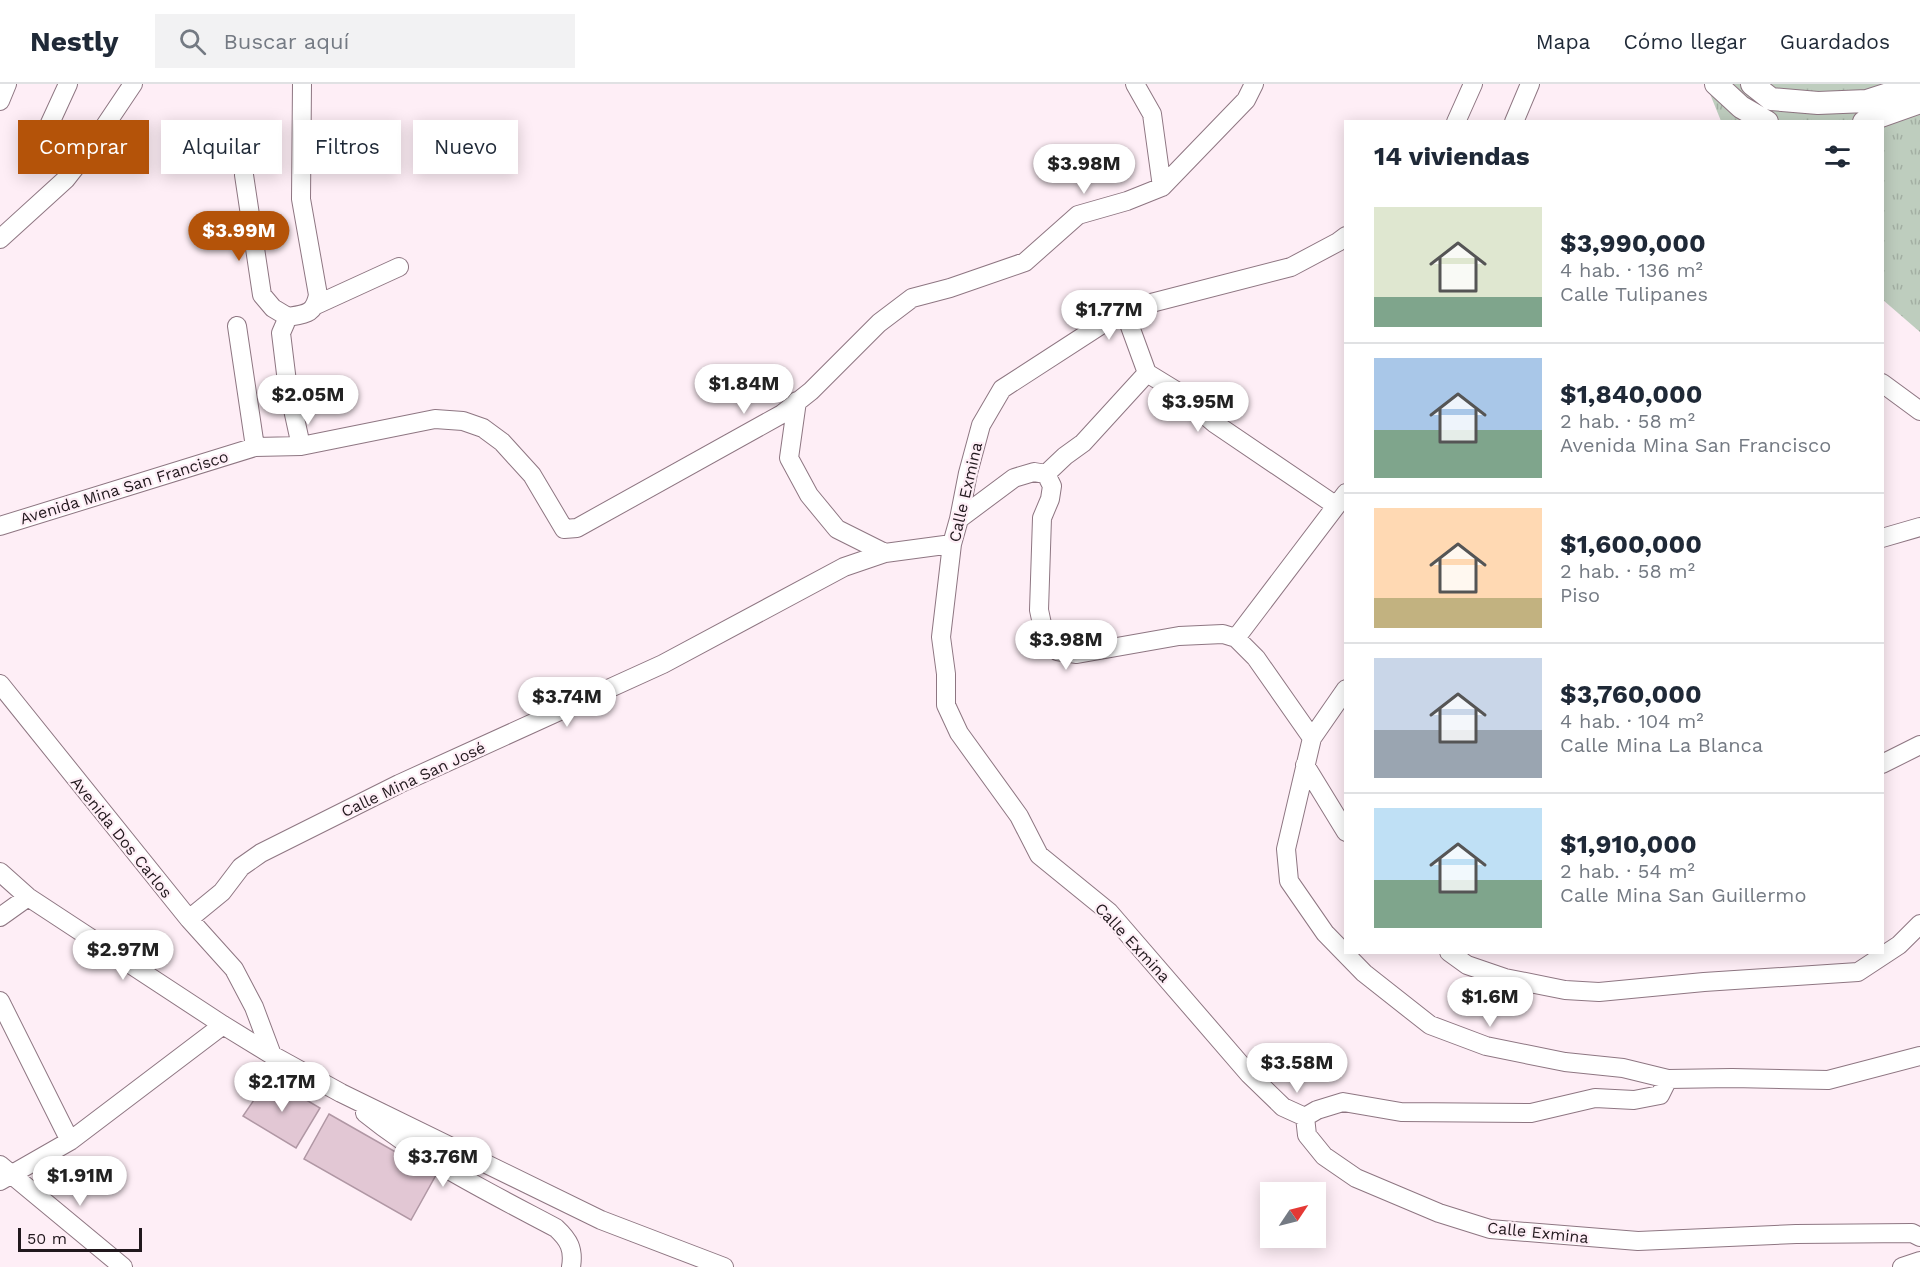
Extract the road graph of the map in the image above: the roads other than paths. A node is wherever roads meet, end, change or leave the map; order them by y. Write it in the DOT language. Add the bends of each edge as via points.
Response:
graph roads {
  1 [pos="7,84"];
  2 [pos="68,84"];
  3 [pos="134,84"];
  4 [pos="302,84"];
  5 [pos="1135,84"];
  6 [pos="1254,84"];
  7 [pos="1473,84"];
  8 [pos="1530,84"];
  9 [pos="1716,84"];
  10 [pos="1752,84"];
  11 [pos="1919,84"];
  12 [pos="0,101"];
  13 [pos="1920,102"];
  14 [pos="51,120"];
  15 [pos="1457,120"];
  16 [pos="1516,120"];
  17 [pos="1764,120"];
  18 [pos="1870,120"];
  19 [pos="244,175"];
  20 [pos="1162,187"];
  21 [pos="1344,238"];
  22 [pos="0,239"];
  23 [pos="399,267"];
  24 [pos="316,305"];
  25 [pos="1124,310"];
  26 [pos="288,317"];
  27 [pos="237,326"];
  28 [pos="1147,372"];
  29 [pos="1884,384"];
  30 [pos="797,401"];
  31 [pos="1920,411"];
  32 [pos="301,446"];
  33 [pos="255,447"];
  34 [pos="1046,474"];
  35 [pos="1340,499"];
  36 [pos="959,519"];
  37 [pos="0,526"];
  38 [pos="1920,527"];
  39 [pos="1884,537"];
  40 [pos="952,544"];
  41 [pos="885,553"];
  42 [pos="1236,638"];
  43 [pos="0,684"];
  44 [pos="1344,692"];
  45 [pos="1312,738"];
  46 [pos="1920,745"];
  47 [pos="1884,763"];
  48 [pos="1305,765"];
  49 [pos="1344,829"];
  50 [pos="0,872"];
  51 [pos="28,897"];
  52 [pos="0,916"];
  53 [pos="189,919"];
  54 [pos="1920,924"];
  55 [pos="1344,952"];
  56 [pos="1345,954"];
  57 [pos="1452,954"];
  58 [pos="0,1001"];
  59 [pos="223,1025"];
  60 [pos="272,1055"];
  61 [pos="1920,1056"];
  62 [pos="1668,1079"];
  63 [pos="341,1093"];
  64 [pos="1305,1118"];
  65 [pos="69,1141"];
  66 [pos="4,1174"];
  67 [pos="1920,1237"];
  68 [pos="1920,1261"];
  69 [pos="123,1267"];
  70 [pos="571,1267"];
  71 [pos="724,1267"];
  72 [pos="1902,1267"];
  1 -- 12 [label="street"];
  2 -- 14 [label="street"];
  3 -- 22 [label="street" via="66,179"];
  4 -- 24 [label="street" via="301,199 317,283"];
  5 -- 20 [label="street" via="1152,114"];
  6 -- 20 [label="street" via="1246,100"];
  7 -- 15 [label="street"];
  8 -- 16 [label="street"];
  9 -- 17 [label="main road" via="1741,107"];
  10 -- 11 [label="main road" via="1771,99 1818,103 1867,101"];
  13 -- 18 [label="main road"];
  19 -- 26 [label="street" via="262,295"];
  20 -- 30 [label="street, Avenida Mina San Francisco" via="1078,215 1024,262 912,298 879,323"];
  21 -- 25 [label="street, Calle Exmina" via="1291,267"];
  23 -- 24 [label="street"];
  24 -- 26 [label="street" via="307,314"];
  25 -- 28 [label="street"];
  25 -- 36 [label="street, Calle Exmina" via="1002,389 981,425"];
  26 -- 32 [label="street" via="281,333"];
  27 -- 33 [label="street"];
  28 -- 34 [label="street" via="1083,443"];
  28 -- 35 [label="street" via="1214,423"];
  29 -- 31 [label="street"];
  30 -- 32 [label="street, Avenida Mina San Francisco" via="782,414 577,528 564,529 532,475 502,442 483,428 463,421 435,419"];
  30 -- 41 [label="street" via="789,458 809,495 837,529"];
  32 -- 33 [label="street, Avenida Mina San Francisco"];
  33 -- 37 [label="street, Avenida Mina San Francisco"];
  34 -- 36 [label="street" via="1034,472 1014,478"];
  34 -- 42 [label="street" via="1052,486 1042,518 1039,610 1045,638 1057,651 1077,654 1179,636 1223,634"];
  35 -- 42 [label="street"];
  36 -- 40 [label="street, Calle Exmina"];
  38 -- 39 [label="street"];
  40 -- 41 [label="street, Calle Mina San José"];
  40 -- 64 [label="street, Calle Exmina" via="941,637 946,705 959,734 1019,816 1039,855 1109,912 1250,1074 1283,1107"];
  41 -- 53 [label="street, Calle Mina San José" via="844,567 663,664 399,784 261,853 241,867 222,892"];
  42 -- 45 [label="street" via="1256,658"];
  43 -- 53 [label="street, Avenida Dos Carlos"];
  44 -- 45 [label="street"];
  45 -- 48 [label="street"];
  46 -- 47 [label="street"];
  48 -- 49 [label="street"];
  48 -- 55 [label="street" via="1286,849 1289,881 1325,933"];
  50 -- 51 [label="street"];
  51 -- 52 [label="street"];
  51 -- 59 [label="street"];
  53 -- 60 [label="street, Avenida Dos Carlos" via="234,969"];
  54 -- 57 [label="street" via="1899,945 1858,972 1599,992 1565,990 1505,978 1467,965"];
  56 -- 62 [label="street" via="1430,1025 1486,1046"];
  58 -- 65 [label="street"];
  59 -- 60 [label="street"];
  59 -- 65 [label="street"];
  60 -- 63 [label="street"];
  61 -- 62 [label="street" via="1828,1080"];
  62 -- 64 [label="street" via="1660,1095 1634,1100 1595,1098 1531,1113 1401,1112 1342,1102"];
  63 -- 70 [label="street" via="387,1130 448,1170 556,1228 569,1240"];
  63 -- 71 [label="street" via="601,1220"];
  64 -- 67 [label="street, Calle Exmina" via="1307,1135 1324,1156 1356,1178 1438,1213 1490,1229 1638,1241 1796,1234 1912,1233"];
  65 -- 66 [label="street"];
  66 -- 69 [label="street"];
  68 -- 72 [label="street"];
}
